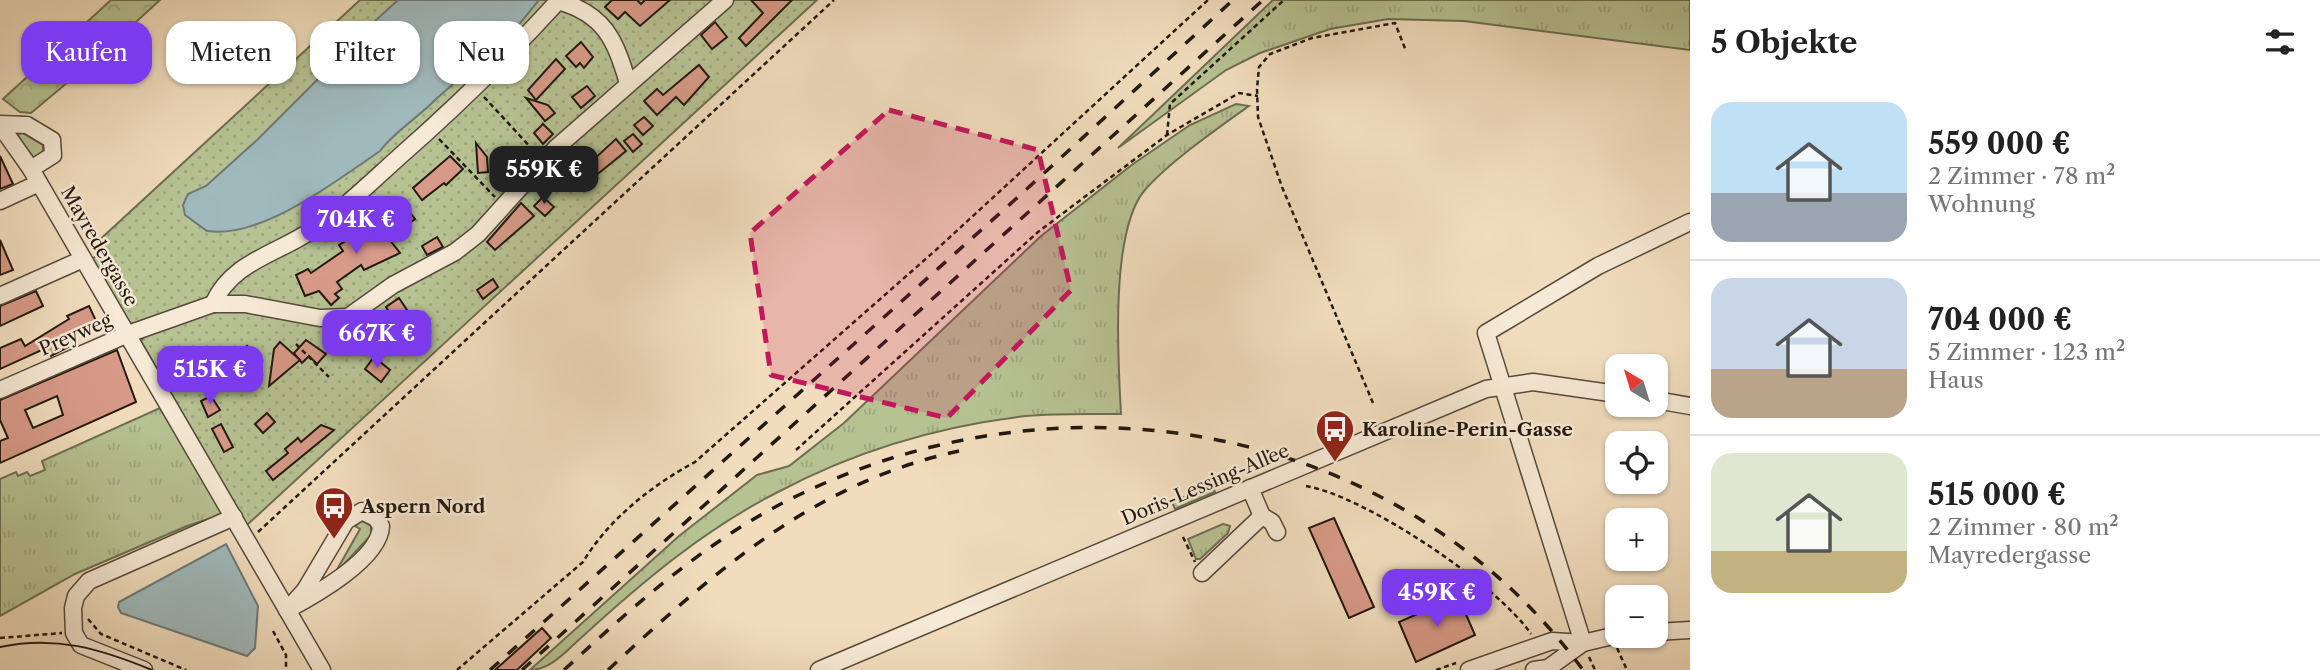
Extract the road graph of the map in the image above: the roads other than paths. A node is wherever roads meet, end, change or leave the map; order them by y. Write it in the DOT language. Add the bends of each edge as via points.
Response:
graph roads {
  1 [pos="725,0"];
  2 [pos="559,1"];
  3 [pos="628,83"];
  4 [pos="0,124"];
  5 [pos="35,176"];
  6 [pos="0,201"];
  7 [pos="1690,222"];
  8 [pos="83,258"];
  9 [pos="0,296"];
  10 [pos="213,304"];
  11 [pos="128,334"];
  12 [pos="1501,385"];
  13 [pos="0,390"];
  14 [pos="1605,392"];
  15 [pos="1668,402"];
  16 [pos="1690,406"];
  17 [pos="1250,488"];
  18 [pos="1262,516"];
  19 [pos="234,517"];
  20 [pos="1277,532"];
  21 [pos="1200,569"];
  22 [pos="287,610"];
  23 [pos="1690,630"];
  24 [pos="1668,631"];
  25 [pos="1605,637"];
  26 [pos="1583,643"];
  27 [pos="144,670"];
  28 [pos="322,670"];
  29 [pos="819,670"];
  30 [pos="1469,670"];
  31 [pos="1534,670"];
  1 -- 3 [label="street"];
  2 -- 3 [label="street" via="601,23"];
  2 -- 10 [label="street" via="430,130 326,220 234,274"];
  3 -- 10 [label="street" via="544,161 466,244 402,279 348,317 320,318 245,304"];
  4 -- 5 [label="street, Mayredergasse"];
  4 -- 5 [label="street" via="27,125 52,140 53,155"];
  5 -- 6 [label="street"];
  5 -- 8 [label="street, Mayredergasse"];
  7 -- 12 [label="street" via="1598,266 1486,333"];
  8 -- 9 [label="street"];
  8 -- 11 [label="street, Mayredergasse"];
  10 -- 11 [label="street, Preyweg"];
  11 -- 13 [label="street, Preyweg"];
  11 -- 19 [label="street, Mayredergasse"];
  12 -- 14 [label="street, Doris-Lessing-Allee" via="1555,383"];
  12 -- 17 [label="street, Doris-Lessing-Allee"];
  12 -- 26 [label="street"];
  15 -- 16 [label="street"];
  17 -- 18 [label="street"];
  17 -- 29 [label="street, Doris-Lessing-Allee"];
  18 -- 20 [label="street"];
  18 -- 21 [label="street"];
  19 -- 22 [label="street, Mayredergasse"];
  19 -- 27 [label="street" via="94,578 76,596 73,625 81,645"];
  22 -- 22 [label="street" via="305,590 346,521 362,511 376,518 380,533 363,556 338,580"];
  22 -- 28 [label="street, Mayredergasse"];
  23 -- 24 [label="street"];
  25 -- 26 [label="street"];
  26 -- 30 [label="street" via="1535,645"];
  26 -- 31 [label="street" via="1548,668"];
}
